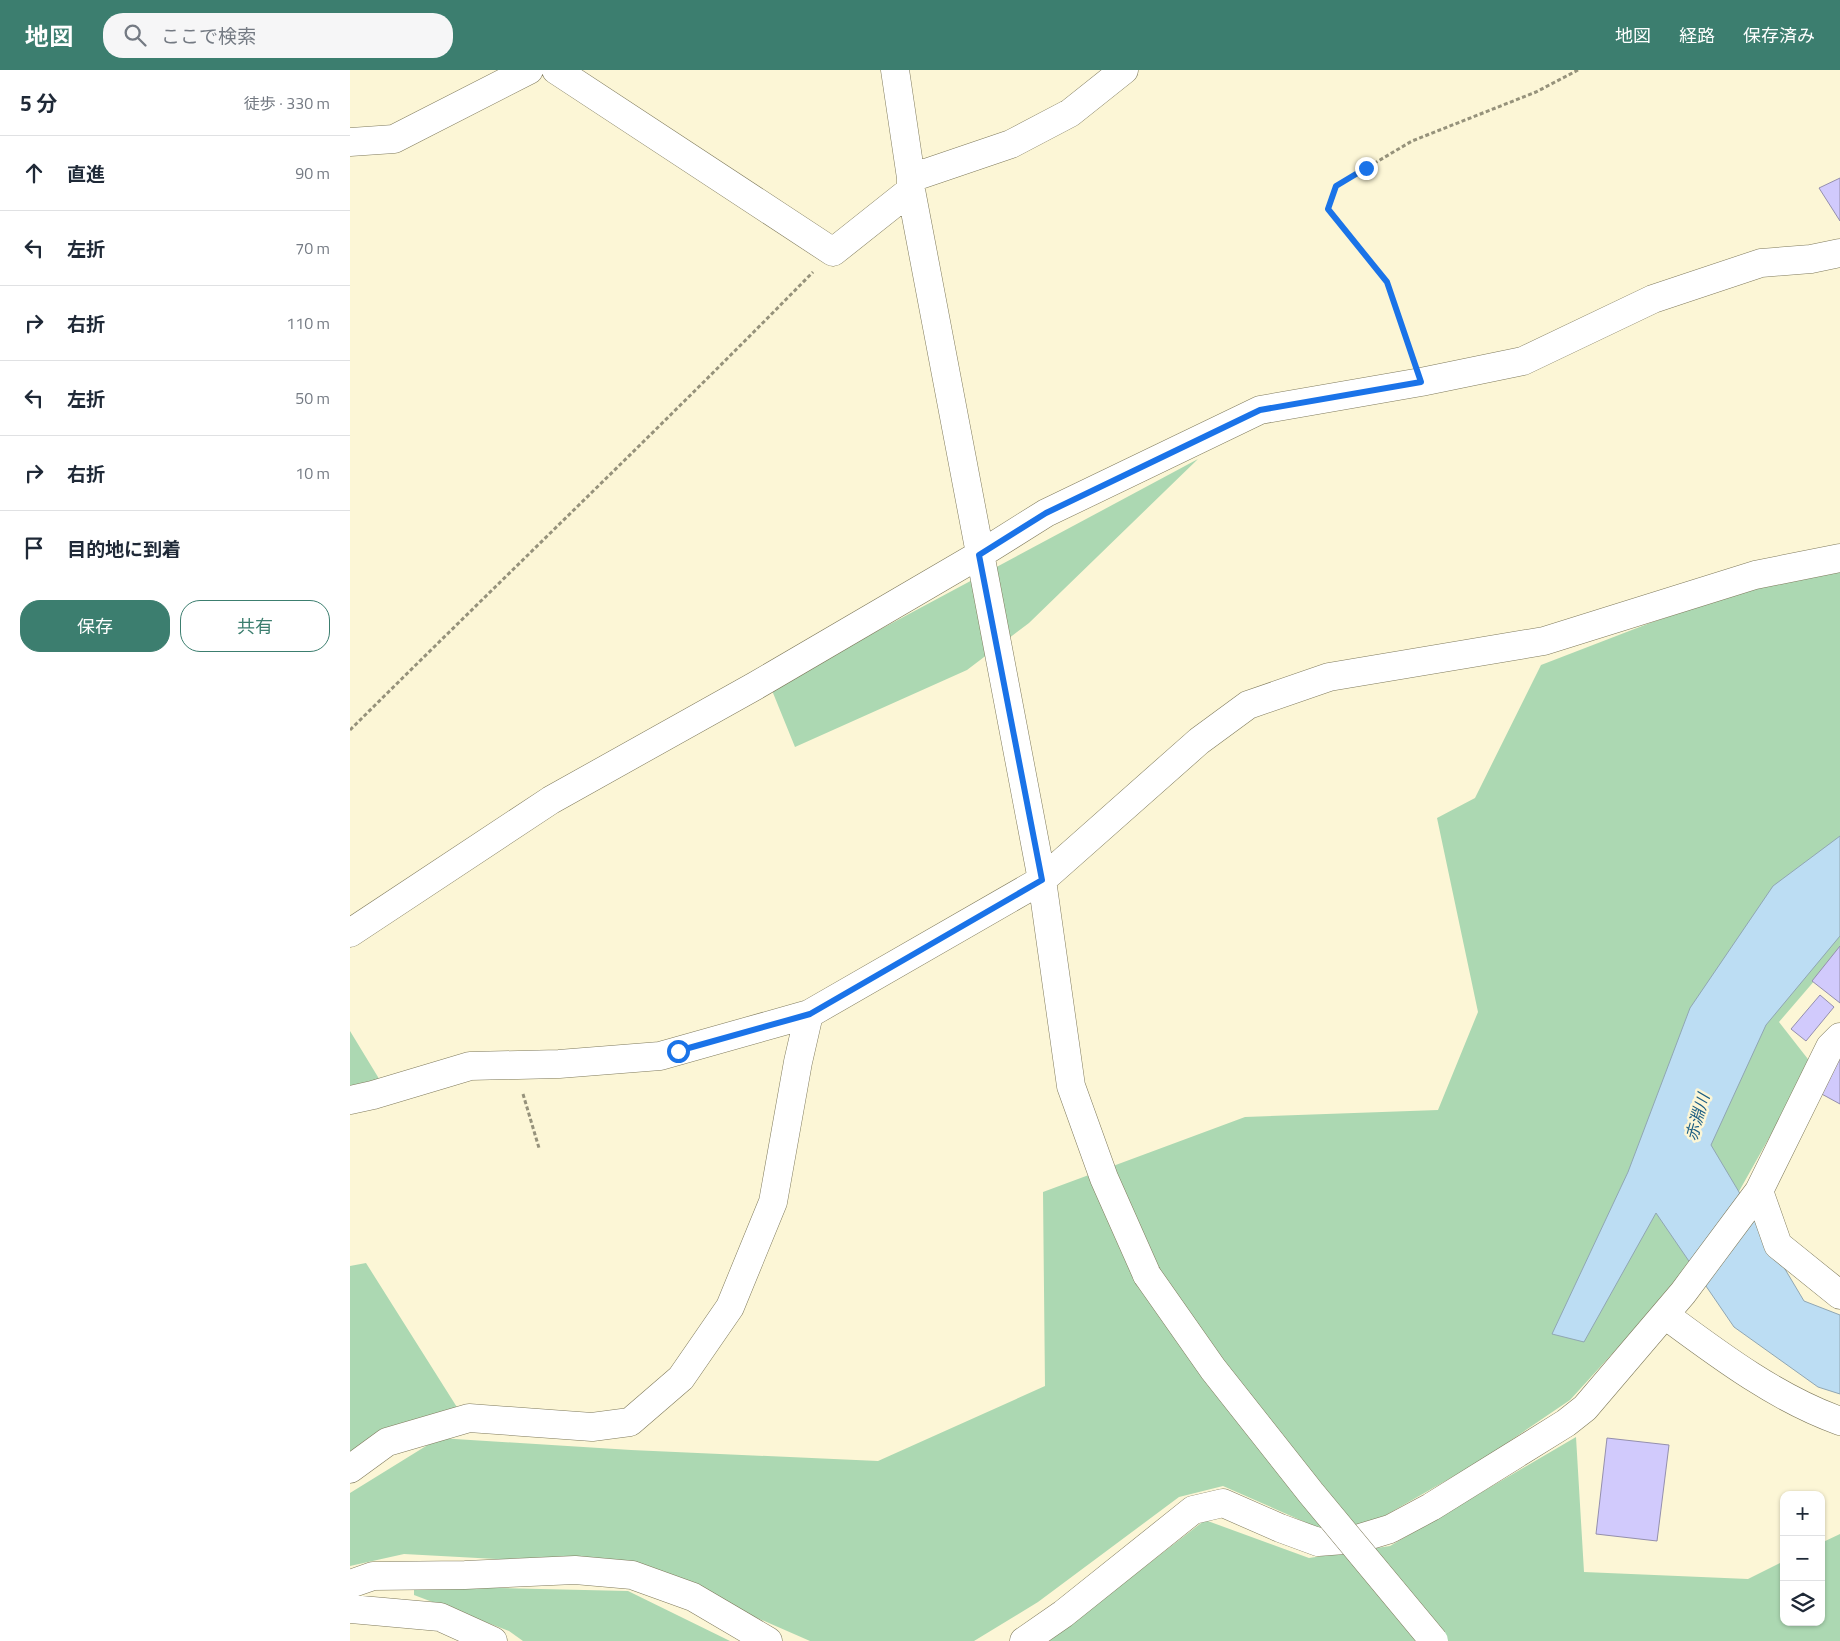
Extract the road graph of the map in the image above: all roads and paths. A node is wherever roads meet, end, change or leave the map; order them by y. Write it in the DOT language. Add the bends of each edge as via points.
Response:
graph roads {
  1 [pos="529,70"];
  2 [pos="556,70"];
  3 [pos="895,70"];
  4 [pos="1124,70"];
  5 [pos="1578,70"];
  6 [pos="493,80"];
  7 [pos="350,142"];
  8 [pos="911,184"];
  9 [pos="833,252"];
  10 [pos="1840,253"];
  11 [pos="1421,382"];
  12 [pos="979,555"];
  13 [pos="1840,558"];
  14 [pos="350,730"];
  15 [pos="1042,880"];
  16 [pos="350,933"];
  17 [pos="810,1014"];
  18 [pos="1840,1037"];
  19 [pos="514,1065"];
  20 [pos="350,1100"];
  21 [pos="539,1148"];
  22 [pos="1759,1191"];
  23 [pos="1840,1295"];
  24 [pos="1664,1315"];
  25 [pos="1840,1422"];
  26 [pos="350,1469"];
  27 [pos="350,1584"];
  28 [pos="350,1609"];
  29 [pos="493,1641"];
  30 [pos="768,1641"];
  31 [pos="1024,1641"];
  32 [pos="1434,1641"];
  1 -- 6 [label="street"];
  2 -- 9 [label="street"];
  3 -- 8 [label="street"];
  4 -- 8 [label="street" via="1070,113 1011,144"];
  5 -- 11 [label="path" via="1536,92 1412,141 1336,186 1328,209 1387,282"];
  6 -- 7 [label="street" via="394,139"];
  8 -- 9 [label="street"];
  8 -- 12 [label="street"];
  9 -- 14 [label="path"];
  10 -- 11 [label="street" via="1761,263 1653,299 1523,361"];
  11 -- 12 [label="street" via="1260,410 1046,513"];
  12 -- 15 [label="street"];
  12 -- 16 [label="street" via="551,800"];
  13 -- 15 [label="street" via="1755,575 1544,641 1329,677 1248,705 1199,741"];
  15 -- 17 [label="street"];
  15 -- 32 [label="street, bridge" via="1071,1086 1104,1178 1147,1275 1213,1369"];
  17 -- 19 [label="street" via="660,1056"];
  17 -- 26 [label="street" via="798,1062 773,1202 730,1307 681,1378 630,1422 592,1427 469,1418 387,1442"];
  18 -- 22 [label="street" via="1830,1047"];
  19 -- 20 [label="street" via="470,1066"];
  19 -- 21 [label="path"];
  22 -- 23 [label="street" via="1778,1245"];
  22 -- 24 [label="street"];
  24 -- 25 [label="street" via="1730,1364 1817,1413"];
  24 -- 31 [label="street" via="1585,1408 1566,1423 1390,1529 1357,1539 1318,1542 1223,1503 1193,1510 1063,1614"];
  27 -- 30 [label="street" via="373,1576 575,1570 632,1575 693,1597"];
  28 -- 29 [label="street" via="440,1617"];
}
